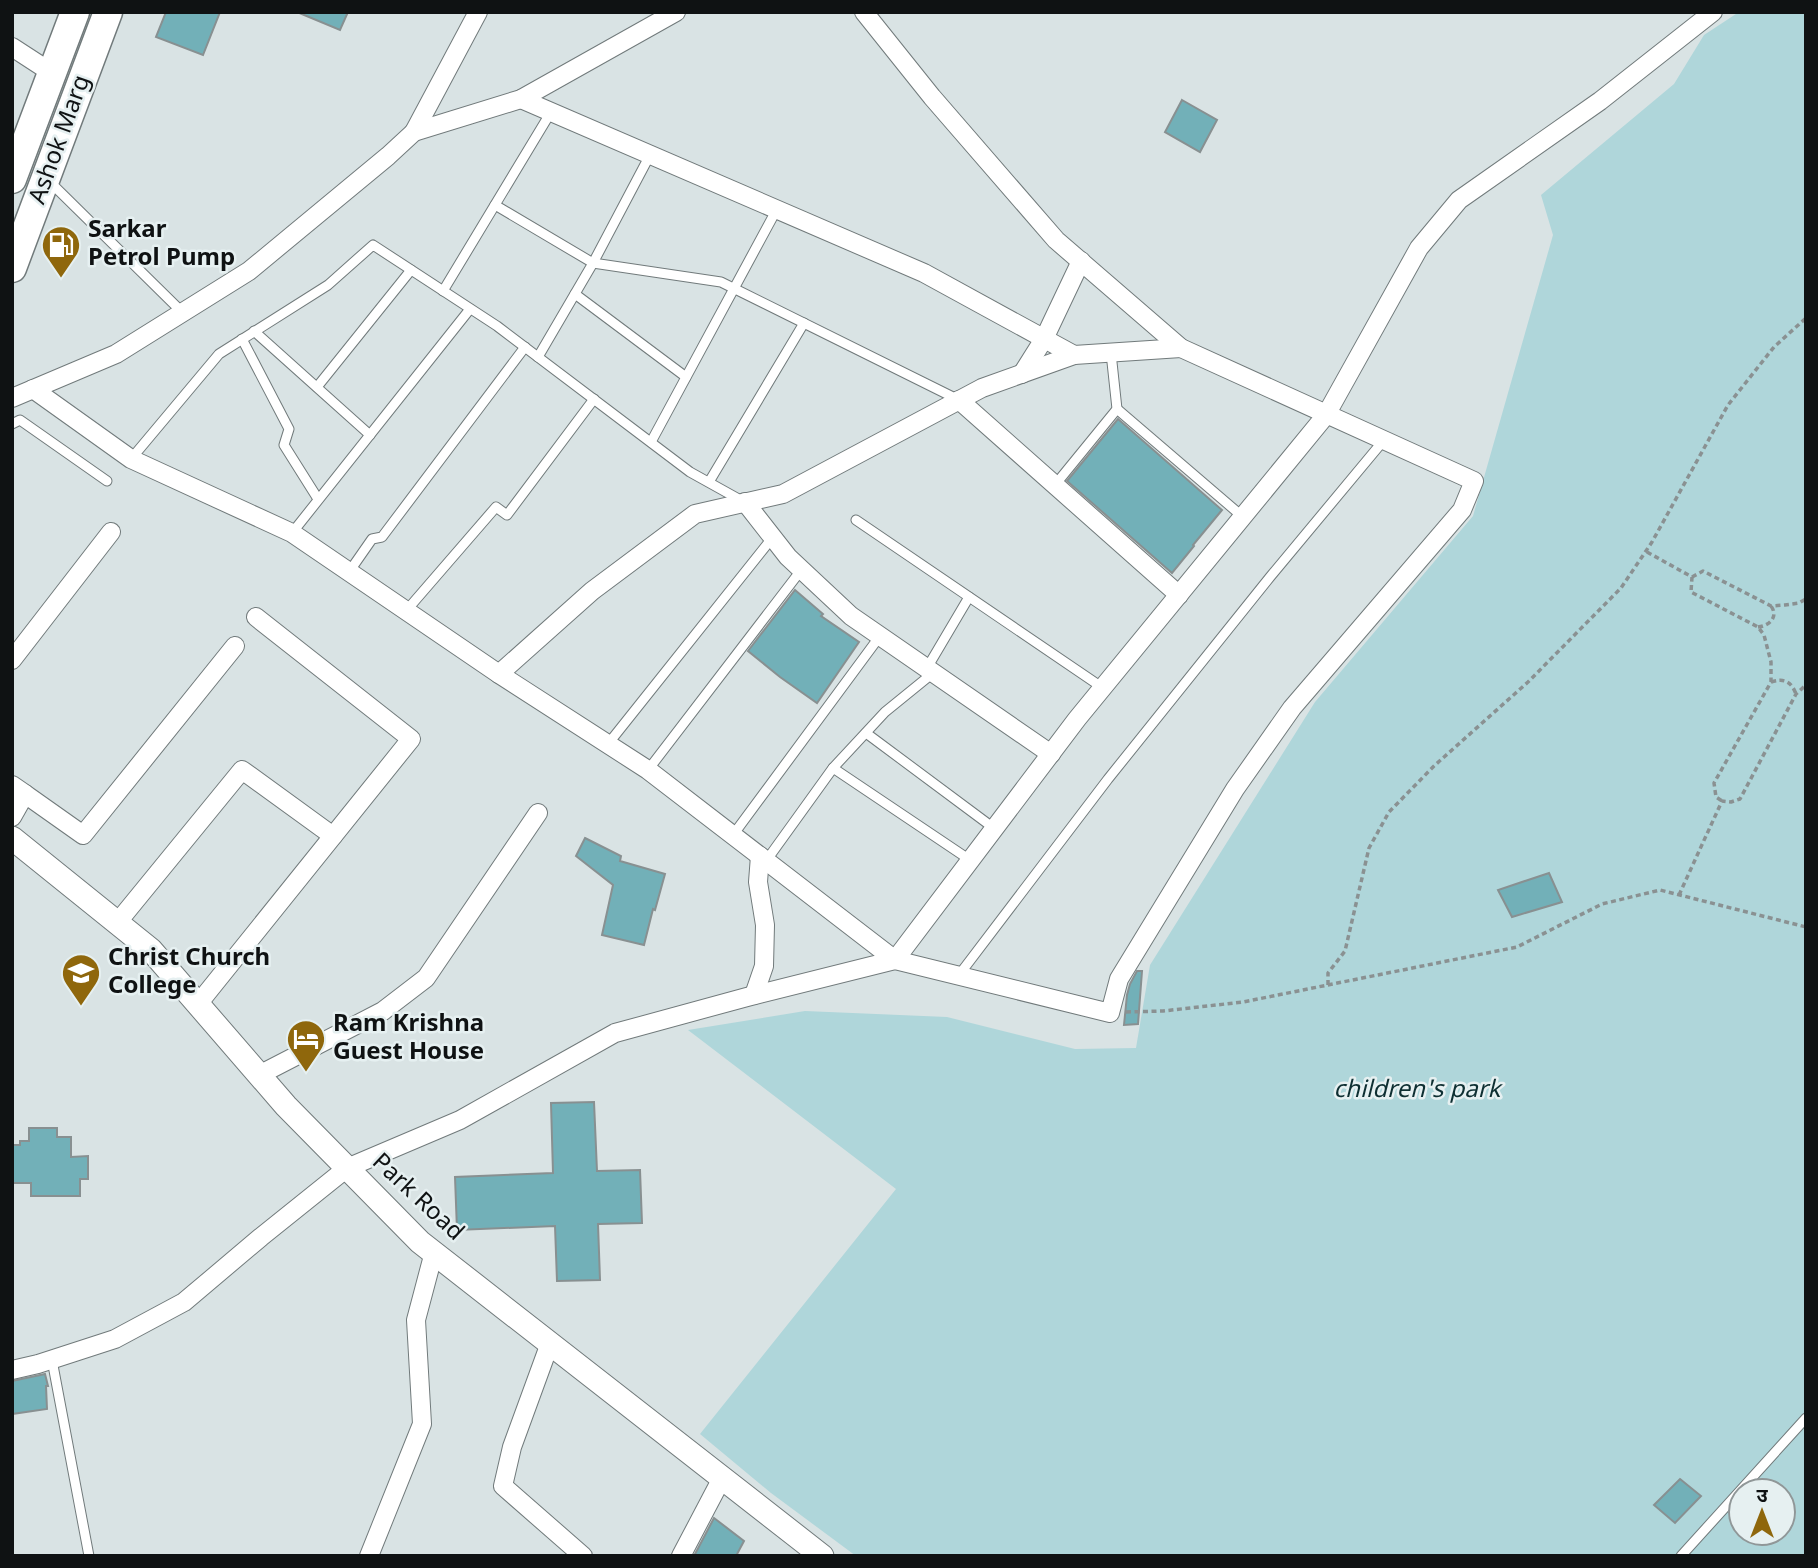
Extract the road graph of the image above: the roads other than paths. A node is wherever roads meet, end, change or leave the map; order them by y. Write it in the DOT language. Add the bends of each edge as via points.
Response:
graph roads {
  1 [pos="75,12"];
  2 [pos="108,12"];
  3 [pos="478,12"];
  4 [pos="676,12"];
  5 [pos="864,12"];
  6 [pos="1703,16"];
  7 [pos="12,47"];
  8 [pos="52,73"];
  9 [pos="520,99"];
  10 [pos="551,112"];
  11 [pos="414,132"];
  12 [pos="650,155"];
  13 [pos="47,178"];
  14 [pos="12,179"];
  15 [pos="495,205"];
  16 [pos="777,209"];
  17 [pos="1081,261"];
  18 [pos="593,263"];
  19 [pos="12,268"];
  20 [pos="411,270"];
  21 [pos="734,288"];
  22 [pos="443,291"];
  23 [pos="575,294"];
  24 [pos="470,309"];
  25 [pos="182,312"];
  26 [pos="804,323"];
  27 [pos="254,331"];
  28 [pos="242,339"];
  29 [pos="1044,339"];
  30 [pos="525,347"];
  31 [pos="1181,348"];
  32 [pos="1111,353"];
  33 [pos="1074,355"];
  34 [pos="538,357"];
  35 [pos="1022,374"];
  36 [pos="686,377"];
  37 [pos="317,387"];
  38 [pos="33,389"];
  39 [pos="12,398"];
  40 [pos="594,399"];
  41 [pos="958,400"];
  42 [pos="1117,409"];
  43 [pos="1326,415"];
  44 [pos="12,424"];
  45 [pos="370,435"];
  46 [pos="1384,440"];
  47 [pos="651,442"];
  48 [pos="131,459"];
  49 [pos="107,481"];
  50 [pos="709,482"];
  51 [pos="1055,485"];
  52 [pos="318,499"];
  53 [pos="745,502"];
  54 [pos="1243,517"];
  55 [pos="856,520"];
  56 [pos="111,532"];
  57 [pos="292,533"];
  58 [pos="773,537"];
  59 [pos="802,569"];
  60 [pos="348,573"];
  61 [pos="1179,594"];
  62 [pos="969,597"];
  63 [pos="406,611"];
  64 [pos="256,617"];
  65 [pos="880,636"];
  66 [pos="235,646"];
  67 [pos="12,660"];
  68 [pos="930,671"];
  69 [pos="499,674"];
  70 [pos="1103,688"];
  71 [pos="866,733"];
  72 [pos="608,744"];
  73 [pos="1051,754"];
  74 [pos="832,768"];
  75 [pos="648,771"];
  76 [pos="19,789"];
  77 [pos="538,813"];
  78 [pos="12,817"];
  79 [pos="995,829"];
  80 [pos="733,835"];
  81 [pos="333,836"];
  82 [pos="12,838"];
  83 [pos="763,859"];
  84 [pos="970,860"];
  85 [pos="117,923"];
  86 [pos="895,960"];
  87 [pos="958,977"];
  88 [pos="754,995"];
  89 [pos="198,1004"];
  90 [pos="260,1075"];
  91 [pos="347,1168"];
  92 [pos="434,1252"];
  93 [pos="550,1343"];
  94 [pos="52,1360"];
  95 [pos="12,1370"];
  96 [pos="1806,1418"];
  97 [pos="722,1478"];
  98 [pos="89,1556"];
  99 [pos="369,1556"];
  100 [pos="583,1556"];
  101 [pos="681,1556"];
  102 [pos="822,1556"];
  103 [pos="1681,1556"];
  1 -- 8 [label="main road, Ashok Marg"];
  2 -- 13 [label="main road, Ashok Marg"];
  3 -- 11 [label="street"];
  4 -- 9 [label="street"];
  5 -- 17 [label="street" via="1056,240"];
  6 -- 43 [label="street" via="1600,101 1460,200 1419,248"];
  7 -- 8 [label="street"];
  8 -- 14 [label="main road, Ashok Marg"];
  9 -- 10 [label="street"];
  9 -- 11 [label="street"];
  10 -- 12 [label="street"];
  10 -- 15 [label="lane"];
  11 -- 25 [label="street" via="249,271"];
  12 -- 16 [label="street"];
  12 -- 18 [label="lane"];
  13 -- 19 [label="main road, Ashok Marg"];
  13 -- 25 [label="lane"];
  15 -- 18 [label="lane"];
  15 -- 22 [label="lane"];
  16 -- 21 [label="lane"];
  16 -- 29 [label="street" via="924,273"];
  17 -- 29 [label="street"];
  17 -- 31 [label="street"];
  18 -- 21 [label="lane"];
  18 -- 23 [label="lane"];
  20 -- 22 [label="lane"];
  20 -- 27 [label="lane" via="373,245 328,285"];
  20 -- 37 [label="lane"];
  21 -- 26 [label="lane"];
  21 -- 36 [label="lane"];
  22 -- 24 [label="lane"];
  23 -- 34 [label="lane"];
  23 -- 36 [label="lane"];
  24 -- 30 [label="lane"];
  24 -- 45 [label="lane"];
  25 -- 38 [label="street" via="116,354"];
  26 -- 41 [label="lane"];
  26 -- 50 [label="lane"];
  27 -- 28 [label="lane"];
  27 -- 37 [label="lane"];
  28 -- 48 [label="lane" via="219,354"];
  28 -- 52 [label="lane" via="289,429 284,445"];
  29 -- 33 [label="street"];
  29 -- 35 [label="street"];
  30 -- 34 [label="lane"];
  30 -- 60 [label="lane" via="382,537 372,539"];
  31 -- 32 [label="street"];
  31 -- 43 [label="street"];
  32 -- 33 [label="street"];
  32 -- 42 [label="lane"];
  33 -- 35 [label="street"];
  34 -- 40 [label="lane"];
  35 -- 41 [label="street"];
  36 -- 47 [label="lane"];
  37 -- 45 [label="lane"];
  38 -- 39 [label="street"];
  38 -- 48 [label="street"];
  40 -- 47 [label="lane"];
  40 -- 63 [label="lane" via="507,515 496,507"];
  41 -- 51 [label="street"];
  41 -- 53 [label="street" via="783,494"];
  42 -- 51 [label="lane"];
  42 -- 54 [label="lane"];
  43 -- 46 [label="street"];
  43 -- 54 [label="street"];
  44 -- 49 [label="lane" via="20,420"];
  45 -- 52 [label="lane"];
  46 -- 87 [label="lane" via="1125,758"];
  46 -- 87 [label="street" via="1474,481 1462,510 1292,708 1235,789 1119,979 1110,1013"];
  47 -- 50 [label="lane"];
  48 -- 57 [label="street"];
  50 -- 53 [label="lane"];
  51 -- 61 [label="street"];
  52 -- 57 [label="lane"];
  53 -- 58 [label="street"];
  53 -- 69 [label="street" via="695,514 592,591"];
  54 -- 61 [label="street"];
  55 -- 62 [label="lane"];
  56 -- 67 [label="street"];
  57 -- 60 [label="street"];
  58 -- 59 [label="street"];
  58 -- 72 [label="lane"];
  59 -- 65 [label="street" via="851,616"];
  59 -- 75 [label="lane"];
  60 -- 63 [label="street"];
  61 -- 70 [label="street"];
  62 -- 68 [label="lane"];
  62 -- 70 [label="lane"];
  63 -- 69 [label="street"];
  64 -- 81 [label="street" via="411,739"];
  65 -- 68 [label="street"];
  65 -- 80 [label="lane"];
  66 -- 76 [label="street" via="83,835"];
  68 -- 71 [label="lane"];
  68 -- 73 [label="street"];
  69 -- 72 [label="street"];
  70 -- 73 [label="street"];
  71 -- 74 [label="lane"];
  71 -- 79 [label="lane"];
  72 -- 75 [label="street"];
  73 -- 79 [label="street"];
  74 -- 83 [label="lane"];
  74 -- 84 [label="lane"];
  75 -- 80 [label="street"];
  76 -- 78 [label="street"];
  77 -- 90 [label="street" via="426,978 383,1011"];
  79 -- 84 [label="street"];
  80 -- 83 [label="street"];
  81 -- 85 [label="street" via="242,770"];
  81 -- 89 [label="street"];
  82 -- 85 [label="street, Park Road"];
  83 -- 86 [label="street"];
  83 -- 88 [label="street" via="758,882 765,925 764,966"];
  84 -- 86 [label="street"];
  85 -- 89 [label="street, Park Road" via="150,950"];
  86 -- 87 [label="street"];
  86 -- 88 [label="street"];
  88 -- 91 [label="street" via="615,1034 460,1120"];
  89 -- 90 [label="street, Park Road"];
  90 -- 91 [label="street, Park Road"];
  91 -- 92 [label="street, Park Road"];
  91 -- 94 [label="street" via="184,1302 115,1339"];
  92 -- 93 [label="street, Park Road"];
  92 -- 99 [label="street" via="416,1320 422,1424"];
  93 -- 97 [label="street, Park Road"];
  93 -- 100 [label="street" via="512,1447 503,1486"];
  94 -- 95 [label="street"];
  94 -- 98 [label="lane"];
  96 -- 103 [label="lane"];
  97 -- 101 [label="street"];
  97 -- 102 [label="street, Park Road"];
}
